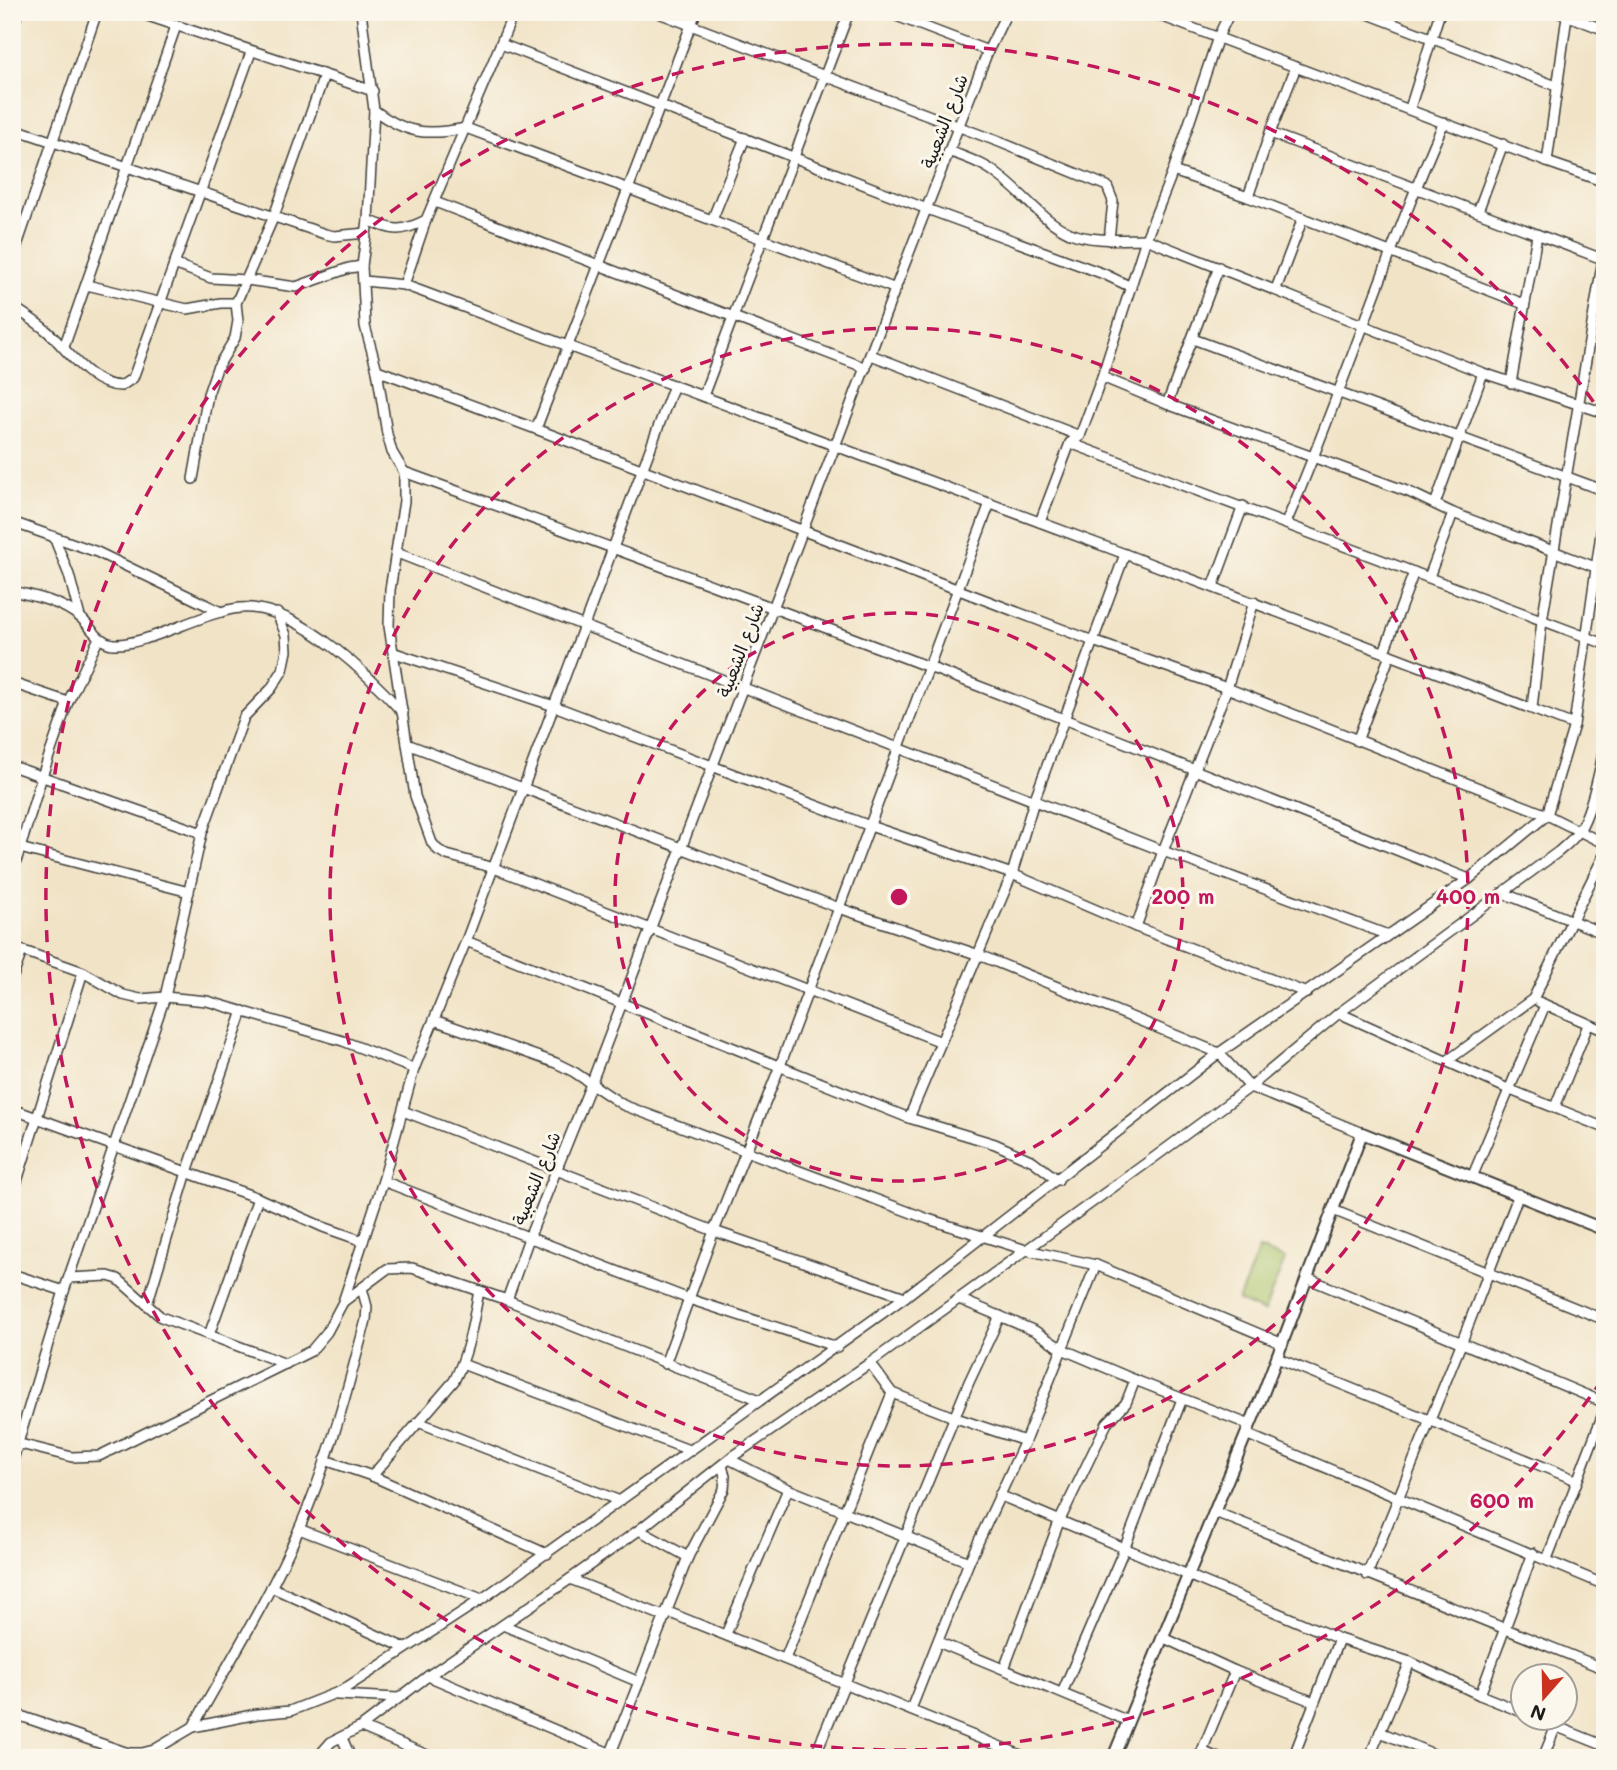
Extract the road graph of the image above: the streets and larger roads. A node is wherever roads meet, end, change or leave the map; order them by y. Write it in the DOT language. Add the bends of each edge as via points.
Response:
graph roads {
  1 [pos="18,12"];
  2 [pos="97,12"];
  3 [pos="136,12"];
  4 [pos="361,12"];
  5 [pos="514,12"];
  6 [pos="656,12"];
  7 [pos="696,12"];
  8 [pos="849,12"];
  9 [pos="886,12"];
  10 [pos="1007,12"];
  11 [pos="1150,12"];
  12 [pos="1230,12"];
  13 [pos="1363,12"];
  14 [pos="1440,12"];
  15 [pos="1562,14"];
  16 [pos="158,16"];
  17 [pos="691,25"];
  18 [pos="176,26"];
  19 [pos="12,29"];
  20 [pos="1605,30"];
  21 [pos="1218,37"];
  22 [pos="1430,38"];
  23 [pos="501,44"];
  24 [pos="988,51"];
  25 [pos="251,52"];
  26 [pos="1296,66"];
  27 [pos="324,76"];
  28 [pos="824,76"];
  29 [pos="1556,86"];
  30 [pos="373,90"];
  31 [pos="660,105"];
  32 [pos="1410,108"];
  33 [pos="374,110"];
  34 [pos="1444,122"];
  35 [pos="959,127"];
  36 [pos="12,128"];
  37 [pos="466,128"];
  38 [pos="1270,134"];
  39 [pos="745,138"];
  40 [pos="52,142"];
  41 [pos="1503,144"];
  42 [pos="949,151"];
  43 [pos="793,157"];
  44 [pos="1547,162"];
  45 [pos="127,166"];
  46 [pos="1173,171"];
  47 [pos="1605,182"];
  48 [pos="628,188"];
  49 [pos="1414,189"];
  50 [pos="201,191"];
  51 [pos="1248,197"];
  52 [pos="435,202"];
  53 [pos="927,209"];
  54 [pos="1478,211"];
  55 [pos="274,216"];
  56 [pos="1303,218"];
  57 [pos="368,220"];
  58 [pos="426,220"];
  59 [pos="712,220"];
  60 [pos="1605,232"];
  61 [pos="366,233"];
  62 [pos="1537,235"];
  63 [pos="762,239"];
  64 [pos="1146,239"];
  65 [pos="1109,240"];
  66 [pos="15,244"];
  67 [pos="1391,253"];
  68 [pos="1604,259"];
  69 [pos="12,260"];
  70 [pos="174,264"];
  71 [pos="599,265"];
  72 [pos="362,266"];
  73 [pos="1219,267"];
  74 [pos="247,279"];
  75 [pos="364,281"];
  76 [pos="87,285"];
  77 [pos="404,285"];
  78 [pos="1131,287"];
  79 [pos="896,289"];
  80 [pos="1276,289"];
  81 [pos="160,303"];
  82 [pos="236,303"];
  83 [pos="1524,304"];
  84 [pos="12,306"];
  85 [pos="733,317"];
  86 [pos="1363,324"];
  87 [pos="1193,338"];
  88 [pos="568,346"];
  89 [pos="64,347"];
  90 [pos="871,355"];
  91 [pos="866,368"];
  92 [pos="377,370"];
  93 [pos="1483,373"];
  94 [pos="1101,377"];
  95 [pos="1511,383"];
  96 [pos="674,385"];
  97 [pos="1337,393"];
  98 [pos="703,396"];
  99 [pos="1167,404"];
  100 [pos="1577,405"];
  101 [pos="1605,412"];
  102 [pos="536,429"];
  103 [pos="1080,436"];
  104 [pos="1460,439"];
  105 [pos="1070,443"];
  106 [pos="836,445"];
  107 [pos="1314,457"];
  108 [pos="643,470"];
  109 [pos="404,472"];
  110 [pos="1566,477"];
  111 [pos="193,478"];
  112 [pos="1605,491"];
  113 [pos="990,503"];
  114 [pos="1435,504"];
  115 [pos="1605,505"];
  116 [pos="1243,506"];
  117 [pos="1453,513"];
  118 [pos="12,522"];
  119 [pos="1040,522"];
  120 [pos="1286,523"];
  121 [pos="803,531"];
  122 [pos="54,537"];
  123 [pos="614,548"];
  124 [pos="1554,552"];
  125 [pos="397,553"];
  126 [pos="1125,554"];
  127 [pos="1595,567"];
  128 [pos="1414,572"];
  129 [pos="1430,577"];
  130 [pos="1213,587"];
  131 [pos="958,590"];
  132 [pos="12,591"];
  133 [pos="1254,602"];
  134 [pos="774,607"];
  135 [pos="220,612"];
  136 [pos="277,613"];
  137 [pos="80,617"];
  138 [pos="1542,621"];
  139 [pos="584,627"];
  140 [pos="1586,637"];
  141 [pos="99,638"];
  142 [pos="1093,641"];
  143 [pos="1605,644"];
  144 [pos="395,653"];
  145 [pos="1387,653"];
  146 [pos="929,666"];
  147 [pos="12,683"];
  148 [pos="742,688"];
  149 [pos="1227,688"];
  150 [pos="68,702"];
  151 [pos="554,706"];
  152 [pos="1532,708"];
  153 [pos="404,714"];
  154 [pos="1065,718"];
  155 [pos="1574,725"];
  156 [pos="1605,737"];
  157 [pos="1357,741"];
  158 [pos="407,744"];
  159 [pos="898,748"];
  160 [pos="1604,751"];
  161 [pos="12,766"];
  162 [pos="712,766"];
  163 [pos="1196,769"];
  164 [pos="42,776"];
  165 [pos="523,788"];
  166 [pos="1034,801"];
  167 [pos="1547,815"];
  168 [pos="870,826"];
  169 [pos="1578,832"];
  170 [pos="202,833"];
  171 [pos="1605,844"];
  172 [pos="16,847"];
  173 [pos="681,848"];
  174 [pos="1163,851"];
  175 [pos="1605,853"];
  176 [pos="494,868"];
  177 [pos="1012,874"];
  178 [pos="12,875"];
  179 [pos="1469,879"];
  180 [pos="189,892"];
  181 [pos="1503,893"];
  182 [pos="839,908"];
  183 [pos="1573,920"];
  184 [pos="1136,927"];
  185 [pos="649,929"];
  186 [pos="1605,934"];
  187 [pos="1388,935"];
  188 [pos="466,941"];
  189 [pos="17,949"];
  190 [pos="979,955"];
  191 [pos="83,972"];
  192 [pos="12,979"];
  193 [pos="808,990"];
  194 [pos="1307,993"];
  195 [pos="165,998"];
  196 [pos="1533,999"];
  197 [pos="621,1003"];
  198 [pos="1545,1005"];
  199 [pos="243,1011"];
  200 [pos="1339,1013"];
  201 [pos="434,1020"];
  202 [pos="1588,1025"];
  203 [pos="1605,1031"];
  204 [pos="939,1041"];
  205 [pos="1219,1053"];
  206 [pos="1447,1061"];
  207 [pos="780,1066"];
  208 [pos="414,1069"];
  209 [pos="591,1084"];
  210 [pos="1250,1087"];
  211 [pos="1507,1089"];
  212 [pos="1555,1107"];
  213 [pos="12,1109"];
  214 [pos="403,1111"];
  215 [pos="38,1118"];
  216 [pos="909,1118"];
  217 [pos="1605,1128"];
  218 [pos="1362,1133"];
  219 [pos="116,1145"];
  220 [pos="746,1151"];
  221 [pos="556,1169"];
  222 [pos="187,1172"];
  223 [pos="1473,1175"];
  224 [pos="1058,1180"];
  225 [pos="383,1181"];
  226 [pos="1519,1194"];
  227 [pos="12,1196"];
  228 [pos="258,1198"];
  229 [pos="1333,1210"];
  230 [pos="1605,1230"];
  231 [pos="714,1231"];
  232 [pos="985,1237"];
  233 [pos="529,1238"];
  234 [pos="363,1241"];
  235 [pos="1026,1250"];
  236 [pos="1096,1265"];
  237 [pos="12,1274"];
  238 [pos="1489,1274"];
  239 [pos="69,1278"];
  240 [pos="1307,1278"];
  241 [pos="362,1288"];
  242 [pos="479,1290"];
  243 [pos="64,1291"];
  244 [pos="905,1297"];
  245 [pos="689,1299"];
  246 [pos="959,1299"];
  247 [pos="507,1300"];
  248 [pos="343,1302"];
  249 [pos="147,1305"];
  250 [pos="1000,1317"];
  251 [pos="1605,1320"];
  252 [pos="209,1335"];
  253 [pos="1283,1344"];
  254 [pos="1461,1344"];
  255 [pos="837,1347"];
  256 [pos="1062,1349"];
  257 [pos="1277,1358"];
  258 [pos="870,1363"];
  259 [pos="286,1364"];
  260 [pos="463,1364"];
  261 [pos="665,1364"];
  262 [pos="1135,1380"];
  263 [pos="892,1393"];
  264 [pos="1182,1399"];
  265 [pos="760,1400"];
  266 [pos="1605,1403"];
  267 [pos="1605,1409"];
  268 [pos="956,1418"];
  269 [pos="1429,1420"];
  270 [pos="418,1422"];
  271 [pos="1248,1430"];
  272 [pos="1025,1441"];
  273 [pos="15,1443"];
  274 [pos="689,1450"];
  275 [pos="325,1460"];
  276 [pos="725,1462"];
  277 [pos="12,1463"];
  278 [pos="372,1476"];
  279 [pos="1576,1480"];
  280 [pos="788,1489"];
  281 [pos="999,1495"];
  282 [pos="1398,1497"];
  283 [pos="620,1501"];
  284 [pos="844,1511"];
  285 [pos="1215,1512"];
  286 [pos="1059,1522"];
  287 [pos="299,1529"];
  288 [pos="639,1530"];
  289 [pos="907,1536"];
  290 [pos="1125,1547"];
  291 [pos="1533,1553"];
  292 [pos="547,1554"];
  293 [pos="688,1557"];
  294 [pos="1547,1559"];
  295 [pos="969,1562"];
  296 [pos="1189,1575"];
  297 [pos="1367,1575"];
  298 [pos="570,1580"];
  299 [pos="1605,1584"];
  300 [pos="271,1587"];
  301 [pos="482,1599"];
  302 [pos="667,1615"];
  303 [pos="503,1625"];
  304 [pos="1505,1629"];
  305 [pos="726,1634"];
  306 [pos="1162,1637"];
  307 [pos="1339,1639"];
  308 [pos="938,1642"];
  309 [pos="405,1648"];
  310 [pos="785,1658"];
  311 [pos="1410,1662"];
  312 [pos="1004,1669"];
  313 [pos="1605,1669"];
  314 [pos="1235,1671"];
  315 [pos="428,1676"];
  316 [pos="639,1682"];
  317 [pos="846,1683"];
  318 [pos="1062,1693"];
  319 [pos="332,1694"];
  320 [pos="1480,1695"];
  321 [pos="398,1698"];
  322 [pos="1314,1702"];
  323 [pos="1508,1706"];
  324 [pos="911,1709"];
  325 [pos="12,1713"];
  326 [pos="1128,1721"];
  327 [pos="193,1727"];
  328 [pos="361,1727"];
  329 [pos="1380,1732"];
  330 [pos="1554,1732"];
  331 [pos="1571,1732"];
  332 [pos="342,1738"];
  333 [pos="1605,1746"];
  334 [pos="1201,1754"];
  335 [pos="610,1755"];
  336 [pos="317,1758"];
  337 [pos="351,1758"];
  338 [pos="434,1758"];
  339 [pos="621,1758"];
  340 [pos="814,1758"];
  341 [pos="1028,1758"];
  342 [pos="1113,1758"];
  343 [pos="1219,1758"];
  344 [pos="1293,1758"];
  345 [pos="1369,1758"];
  346 [pos="1443,1758"];
  347 [pos="1543,1758"];
  1 -- 19 [label="street"];
  2 -- 40 [label="street"];
  3 -- 16 [label="street"];
  4 -- 30 [label="street"];
  5 -- 23 [label="street"];
  6 -- 17 [label="street"];
  7 -- 17 [label="street"];
  8 -- 28 [label="street"];
  9 -- 24 [label="street"];
  10 -- 24 [label="street, شارع الشعبية"];
  11 -- 21 [label="street"];
  12 -- 21 [label="street"];
  13 -- 22 [label="street"];
  14 -- 22 [label="street"];
  15 -- 20 [label="street"];
  15 -- 29 [label="street"];
  16 -- 18 [label="street"];
  17 -- 28 [label="street"];
  17 -- 31 [label="street"];
  18 -- 25 [label="street"];
  18 -- 45 [label="street"];
  21 -- 26 [label="street"];
  21 -- 46 [label="street"];
  22 -- 29 [label="street"];
  22 -- 32 [label="street"];
  23 -- 31 [label="street"];
  23 -- 37 [label="street"];
  24 -- 35 [label="street, شارع الشعبية"];
  25 -- 27 [label="street"];
  25 -- 50 [label="street"];
  26 -- 32 [label="street"];
  26 -- 38 [label="street"];
  27 -- 30 [label="street"];
  27 -- 55 [label="street"];
  28 -- 35 [label="street"];
  28 -- 43 [label="street"];
  29 -- 44 [label="street"];
  30 -- 33 [label="street"];
  31 -- 39 [label="street"];
  31 -- 48 [label="street"];
  32 -- 34 [label="street"];
  33 -- 37 [label="street" via="419,133"];
  33 -- 57 [label="street"];
  34 -- 41 [label="street"];
  34 -- 49 [label="street"];
  35 -- 42 [label="street, شارع الشعبية"];
  35 -- 65 [label="street" via="1107,186 1113,201"];
  36 -- 40 [label="street"];
  37 -- 48 [label="street"];
  37 -- 52 [label="street"];
  38 -- 49 [label="street"];
  38 -- 51 [label="street"];
  39 -- 43 [label="street"];
  39 -- 59 [label="street"];
  40 -- 45 [label="street"];
  40 -- 66 [label="street"];
  41 -- 44 [label="street"];
  41 -- 54 [label="street"];
  42 -- 53 [label="street, شارع الشعبية"];
  42 -- 65 [label="street" via="987,166 1046,218 1069,232"];
  43 -- 53 [label="street"];
  43 -- 63 [label="street"];
  44 -- 47 [label="street"];
  45 -- 50 [label="street"];
  45 -- 76 [label="street"];
  46 -- 51 [label="street"];
  46 -- 64 [label="street"];
  48 -- 59 [label="street"];
  48 -- 71 [label="street"];
  49 -- 54 [label="street"];
  49 -- 67 [label="street"];
  50 -- 55 [label="street"];
  50 -- 70 [label="street"];
  51 -- 56 [label="street"];
  52 -- 58 [label="street"];
  52 -- 71 [label="street"];
  53 -- 78 [label="street"];
  53 -- 79 [label="street, شارع الشعبية"];
  54 -- 62 [label="street"];
  55 -- 61 [label="street" via="334,236"];
  55 -- 74 [label="street"];
  56 -- 67 [label="street"];
  56 -- 80 [label="street"];
  57 -- 58 [label="street" via="393,230"];
  57 -- 61 [label="street"];
  58 -- 77 [label="street"];
  59 -- 63 [label="street"];
  60 -- 68 [label="street"];
  61 -- 72 [label="street"];
  62 -- 68 [label="street"];
  62 -- 83 [label="street"];
  63 -- 79 [label="street"];
  63 -- 85 [label="street"];
  64 -- 65 [label="street"];
  64 -- 73 [label="street"];
  64 -- 78 [label="street"];
  66 -- 69 [label="street"];
  67 -- 83 [label="street"];
  67 -- 86 [label="street"];
  68 -- 100 [label="street"];
  70 -- 74 [label="street" via="211,278"];
  70 -- 81 [label="street"];
  71 -- 85 [label="street"];
  71 -- 88 [label="street"];
  72 -- 74 [label="street" via="296,287"];
  72 -- 75 [label="street"];
  73 -- 80 [label="street"];
  73 -- 87 [label="street"];
  74 -- 82 [label="street"];
  75 -- 77 [label="street"];
  75 -- 92 [label="street" via="365,326"];
  76 -- 81 [label="street"];
  76 -- 89 [label="street"];
  77 -- 88 [label="street"];
  78 -- 94 [label="street"];
  79 -- 90 [label="street, شارع الشعبية"];
  80 -- 86 [label="street"];
  81 -- 82 [label="street" via="187,309"];
  81 -- 89 [label="street" via="133,378 121,386 103,382"];
  82 -- 111 [label="street" via="235,338 208,394"];
  83 -- 95 [label="street"];
  84 -- 89 [label="street"];
  85 -- 91 [label="street"];
  85 -- 98 [label="street"];
  86 -- 93 [label="street"];
  86 -- 97 [label="street"];
  87 -- 97 [label="street"];
  87 -- 99 [label="street"];
  88 -- 96 [label="street"];
  88 -- 102 [label="street"];
  90 -- 91 [label="street, شارع الشعبية"];
  90 -- 103 [label="street"];
  91 -- 106 [label="street, شارع الشعبية"];
  92 -- 102 [label="street"];
  92 -- 109 [label="street" via="387,434"];
  93 -- 95 [label="street"];
  93 -- 104 [label="street"];
  94 -- 99 [label="street"];
  94 -- 103 [label="street"];
  95 -- 100 [label="street"];
  96 -- 98 [label="street"];
  96 -- 108 [label="street"];
  97 -- 104 [label="street"];
  97 -- 107 [label="street"];
  98 -- 106 [label="street"];
  99 -- 107 [label="street"];
  100 -- 101 [label="street"];
  100 -- 110 [label="street"];
  102 -- 108 [label="street"];
  103 -- 105 [label="street"];
  104 -- 110 [label="street"];
  104 -- 114 [label="street"];
  105 -- 116 [label="street"];
  105 -- 119 [label="street"];
  106 -- 113 [label="street"];
  106 -- 121 [label="street, شارع الشعبية"];
  107 -- 114 [label="street"];
  107 -- 120 [label="street"];
  108 -- 121 [label="street"];
  108 -- 123 [label="street"];
  109 -- 123 [label="street"];
  109 -- 125 [label="street"];
  110 -- 112 [label="street"];
  110 -- 124 [label="street"];
  113 -- 119 [label="street"];
  113 -- 131 [label="street"];
  114 -- 117 [label="street"];
  115 -- 127 [label="street"];
  116 -- 120 [label="street"];
  116 -- 130 [label="street"];
  117 -- 124 [label="street"];
  117 -- 129 [label="street"];
  118 -- 122 [label="street"];
  119 -- 126 [label="street"];
  120 -- 128 [label="street"];
  121 -- 131 [label="street"];
  121 -- 134 [label="street, شارع الشعبية"];
  122 -- 135 [label="street" via="97,552"];
  122 -- 137 [label="street"];
  123 -- 134 [label="street"];
  123 -- 139 [label="street"];
  124 -- 127 [label="street"];
  124 -- 138 [label="street"];
  125 -- 139 [label="street"];
  125 -- 144 [label="street" via="389,626"];
  126 -- 130 [label="street"];
  126 -- 142 [label="street"];
  127 -- 140 [label="street"];
  128 -- 129 [label="street"];
  128 -- 145 [label="street"];
  129 -- 138 [label="street"];
  130 -- 133 [label="street"];
  131 -- 142 [label="street"];
  131 -- 146 [label="street"];
  132 -- 137 [label="street" via="57,604"];
  133 -- 145 [label="street"];
  133 -- 149 [label="street"];
  134 -- 146 [label="street"];
  134 -- 148 [label="street, شارع الشعبية"];
  135 -- 136 [label="street" via="251,608"];
  135 -- 141 [label="street" via="121,644"];
  136 -- 153 [label="street" via="360,669"];
  136 -- 170 [label="street" via="286,635 283,670 244,718"];
  137 -- 141 [label="street"];
  138 -- 140 [label="street"];
  138 -- 152 [label="street"];
  139 -- 148 [label="street"];
  139 -- 151 [label="street"];
  140 -- 143 [label="street"];
  140 -- 155 [label="street"];
  141 -- 150 [label="street"];
  142 -- 149 [label="street"];
  142 -- 154 [label="street"];
  144 -- 151 [label="street"];
  144 -- 153 [label="street"];
  145 -- 152 [label="street"];
  145 -- 157 [label="street"];
  146 -- 154 [label="street"];
  146 -- 159 [label="street"];
  147 -- 150 [label="street"];
  148 -- 159 [label="street"];
  148 -- 162 [label="street, شارع الشعبية"];
  149 -- 157 [label="street"];
  149 -- 163 [label="street"];
  150 -- 164 [label="street"];
  151 -- 162 [label="street"];
  151 -- 165 [label="street"];
  152 -- 155 [label="street"];
  153 -- 158 [label="street"];
  154 -- 163 [label="street"];
  154 -- 166 [label="street"];
  155 -- 167 [label="street"];
  156 -- 160 [label="street"];
  157 -- 167 [label="street"];
  158 -- 165 [label="street"];
  158 -- 176 [label="street" via="415,796 432,844 447,855"];
  159 -- 166 [label="street"];
  159 -- 168 [label="street"];
  160 -- 169 [label="street"];
  161 -- 164 [label="street"];
  162 -- 168 [label="street"];
  162 -- 173 [label="street, شارع الشعبية"];
  163 -- 174 [label="street"];
  163 -- 179 [label="street"];
  164 -- 170 [label="street"];
  164 -- 172 [label="street"];
  165 -- 173 [label="street"];
  165 -- 176 [label="street"];
  166 -- 174 [label="street"];
  166 -- 177 [label="street"];
  167 -- 169 [label="street"];
  167 -- 179 [label="street"];
  168 -- 177 [label="street"];
  168 -- 182 [label="street"];
  169 -- 171 [label="street"];
  169 -- 181 [label="street"];
  170 -- 180 [label="street"];
  172 -- 178 [label="street"];
  172 -- 180 [label="street"];
  173 -- 182 [label="street"];
  173 -- 185 [label="street, شارع الشعبية"];
  174 -- 184 [label="street"];
  174 -- 187 [label="street"];
  175 -- 183 [label="street"];
  176 -- 185 [label="street"];
  176 -- 188 [label="street"];
  177 -- 184 [label="street"];
  177 -- 190 [label="street"];
  179 -- 187 [label="street"];
  180 -- 195 [label="street"];
  181 -- 183 [label="street"];
  181 -- 200 [label="street"];
  182 -- 190 [label="street"];
  182 -- 193 [label="street"];
  183 -- 186 [label="street"];
  183 -- 196 [label="street"];
  184 -- 194 [label="street"];
  185 -- 193 [label="street"];
  185 -- 197 [label="street, شارع الشعبية"];
  187 -- 194 [label="street"];
  188 -- 197 [label="street"];
  188 -- 201 [label="street"];
  189 -- 191 [label="street"];
  189 -- 192 [label="street"];
  190 -- 204 [label="street"];
  190 -- 205 [label="street"];
  191 -- 195 [label="street" via="122,995"];
  191 -- 215 [label="street"];
  193 -- 204 [label="street"];
  193 -- 207 [label="street"];
  194 -- 205 [label="street"];
  195 -- 199 [label="street" via="206,1001"];
  195 -- 219 [label="street"];
  196 -- 198 [label="street"];
  196 -- 206 [label="street"];
  197 -- 207 [label="street"];
  197 -- 209 [label="street, شارع الشعبية"];
  198 -- 202 [label="street"];
  198 -- 211 [label="street"];
  199 -- 208 [label="street" via="343,1041"];
  199 -- 222 [label="street"];
  200 -- 206 [label="street"];
  200 -- 210 [label="street"];
  201 -- 208 [label="street"];
  201 -- 209 [label="street" via="556,1063"];
  202 -- 203 [label="street"];
  202 -- 212 [label="street"];
  204 -- 216 [label="street"];
  205 -- 210 [label="street"];
  205 -- 224 [label="street"];
  206 -- 211 [label="street"];
  207 -- 216 [label="street"];
  207 -- 220 [label="street"];
  208 -- 214 [label="street"];
  209 -- 220 [label="street" via="623,1105"];
  209 -- 221 [label="street, شارع الشعبية"];
  210 -- 218 [label="street"];
  210 -- 235 [label="street"];
  211 -- 212 [label="street"];
  211 -- 223 [label="street"];
  212 -- 217 [label="street"];
  213 -- 215 [label="street"];
  214 -- 221 [label="street"];
  214 -- 225 [label="street"];
  215 -- 219 [label="street"];
  215 -- 227 [label="street"];
  216 -- 224 [label="street" via="995,1144 1033,1161"];
  218 -- 223 [label="street"];
  218 -- 229 [label="street"];
  219 -- 222 [label="street"];
  219 -- 239 [label="street"];
  220 -- 231 [label="street"];
  220 -- 232 [label="street"];
  221 -- 231 [label="street"];
  221 -- 233 [label="street, شارع الشعبية"];
  222 -- 228 [label="street"];
  222 -- 249 [label="street"];
  223 -- 226 [label="street"];
  224 -- 232 [label="street"];
  225 -- 233 [label="street"];
  225 -- 234 [label="street"];
  226 -- 230 [label="street"];
  226 -- 238 [label="street"];
  228 -- 234 [label="street"];
  228 -- 252 [label="street"];
  229 -- 238 [label="street"];
  229 -- 240 [label="street"];
  231 -- 244 [label="street"];
  231 -- 245 [label="street"];
  232 -- 235 [label="street"];
  232 -- 244 [label="street"];
  233 -- 245 [label="street"];
  233 -- 247 [label="street, شارع الشعبية"];
  234 -- 248 [label="street"];
  235 -- 236 [label="street"];
  235 -- 246 [label="street"];
  236 -- 253 [label="street"];
  236 -- 256 [label="street"];
  237 -- 243 [label="street"];
  238 -- 251 [label="street"];
  238 -- 254 [label="street"];
  239 -- 243 [label="street"];
  239 -- 249 [label="street" via="118,1279"];
  240 -- 253 [label="street"];
  240 -- 254 [label="street"];
  241 -- 242 [label="street" via="395,1267 412,1268"];
  241 -- 248 [label="street"];
  241 -- 275 [label="street" via="366,1320"];
  242 -- 247 [label="street"];
  242 -- 260 [label="street"];
  243 -- 273 [label="street"];
  244 -- 255 [label="street"];
  245 -- 255 [label="street"];
  245 -- 261 [label="street"];
  246 -- 250 [label="street"];
  246 -- 258 [label="street"];
  247 -- 261 [label="street"];
  248 -- 259 [label="street" via="311,1351"];
  249 -- 252 [label="street" via="161,1317"];
  250 -- 256 [label="street" via="1035,1331"];
  250 -- 268 [label="street"];
  252 -- 259 [label="street"];
  253 -- 257 [label="street"];
  254 -- 266 [label="street"];
  254 -- 269 [label="street"];
  255 -- 265 [label="street"];
  256 -- 262 [label="street"];
  256 -- 272 [label="street"];
  257 -- 269 [label="street"];
  257 -- 271 [label="street"];
  258 -- 263 [label="street"];
  258 -- 276 [label="street"];
  259 -- 273 [label="street" via="99,1456 72,1457"];
  260 -- 270 [label="street"];
  260 -- 274 [label="street"];
  261 -- 265 [label="street"];
  262 -- 264 [label="street"];
  262 -- 286 [label="street" via="1126,1403 1107,1423"];
  263 -- 268 [label="street"];
  263 -- 284 [label="street"];
  264 -- 271 [label="street"];
  264 -- 290 [label="street"];
  265 -- 274 [label="street"];
  267 -- 279 [label="street"];
  268 -- 272 [label="street"];
  268 -- 289 [label="street"];
  269 -- 279 [label="street"];
  269 -- 282 [label="street"];
  270 -- 278 [label="street"];
  270 -- 283 [label="street"];
  271 -- 282 [label="street"];
  271 -- 285 [label="street"];
  272 -- 281 [label="street"];
  273 -- 277 [label="street"];
  274 -- 283 [label="street"];
  275 -- 278 [label="street"];
  275 -- 287 [label="street"];
  276 -- 280 [label="street"];
  276 -- 288 [label="street"];
  276 -- 293 [label="street" via="724,1489"];
  278 -- 292 [label="street"];
  279 -- 294 [label="street"];
  280 -- 284 [label="street"];
  280 -- 305 [label="street"];
  281 -- 286 [label="street"];
  281 -- 295 [label="street"];
  282 -- 291 [label="street"];
  282 -- 297 [label="street"];
  283 -- 292 [label="street"];
  284 -- 289 [label="street"];
  284 -- 310 [label="street"];
  285 -- 296 [label="street"];
  285 -- 297 [label="street"];
  286 -- 290 [label="street"];
  286 -- 312 [label="street"];
  287 -- 300 [label="street"];
  287 -- 301 [label="street"];
  288 -- 293 [label="street"];
  288 -- 298 [label="street"];
  289 -- 295 [label="street"];
  289 -- 317 [label="street"];
  290 -- 296 [label="street"];
  290 -- 318 [label="street"];
  291 -- 294 [label="street"];
  291 -- 304 [label="street"];
  292 -- 301 [label="street"];
  293 -- 302 [label="street"];
  294 -- 299 [label="street"];
  295 -- 308 [label="street"];
  296 -- 306 [label="street"];
  296 -- 307 [label="street"];
  297 -- 304 [label="street"];
  298 -- 302 [label="street"];
  298 -- 303 [label="street"];
  300 -- 309 [label="street"];
  300 -- 327 [label="street"];
  301 -- 309 [label="street"];
  302 -- 305 [label="street"];
  302 -- 316 [label="street"];
  303 -- 315 [label="street"];
  303 -- 316 [label="street"];
  304 -- 313 [label="street"];
  304 -- 320 [label="street"];
  305 -- 310 [label="street"];
  306 -- 314 [label="street"];
  306 -- 326 [label="street"];
  307 -- 311 [label="street"];
  307 -- 322 [label="street"];
  308 -- 312 [label="street"];
  308 -- 324 [label="street"];
  309 -- 319 [label="street"];
  310 -- 317 [label="street"];
  311 -- 320 [label="street"];
  311 -- 329 [label="street"];
  312 -- 318 [label="street"];
  314 -- 322 [label="street"];
  314 -- 334 [label="street"];
  315 -- 321 [label="street"];
  315 -- 335 [label="street"];
  316 -- 335 [label="street"];
  317 -- 324 [label="street"];
  317 -- 340 [label="street"];
  318 -- 326 [label="street"];
  319 -- 321 [label="street"];
  319 -- 327 [label="street" via="290,1711"];
  320 -- 323 [label="street"];
  321 -- 328 [label="street"];
  322 -- 344 [label="street"];
  324 -- 341 [label="street"];
  325 -- 327 [label="street" via="128,1753 154,1750"];
  326 -- 342 [label="street"];
  328 -- 332 [label="street"];
  328 -- 338 [label="street"];
  329 -- 345 [label="street"];
  329 -- 346 [label="street"];
  330 -- 347 [label="street"];
  331 -- 333 [label="street"];
  332 -- 336 [label="street" via="331,1742"];
  332 -- 337 [label="street"];
  334 -- 343 [label="street"];
  335 -- 339 [label="street"];
}
